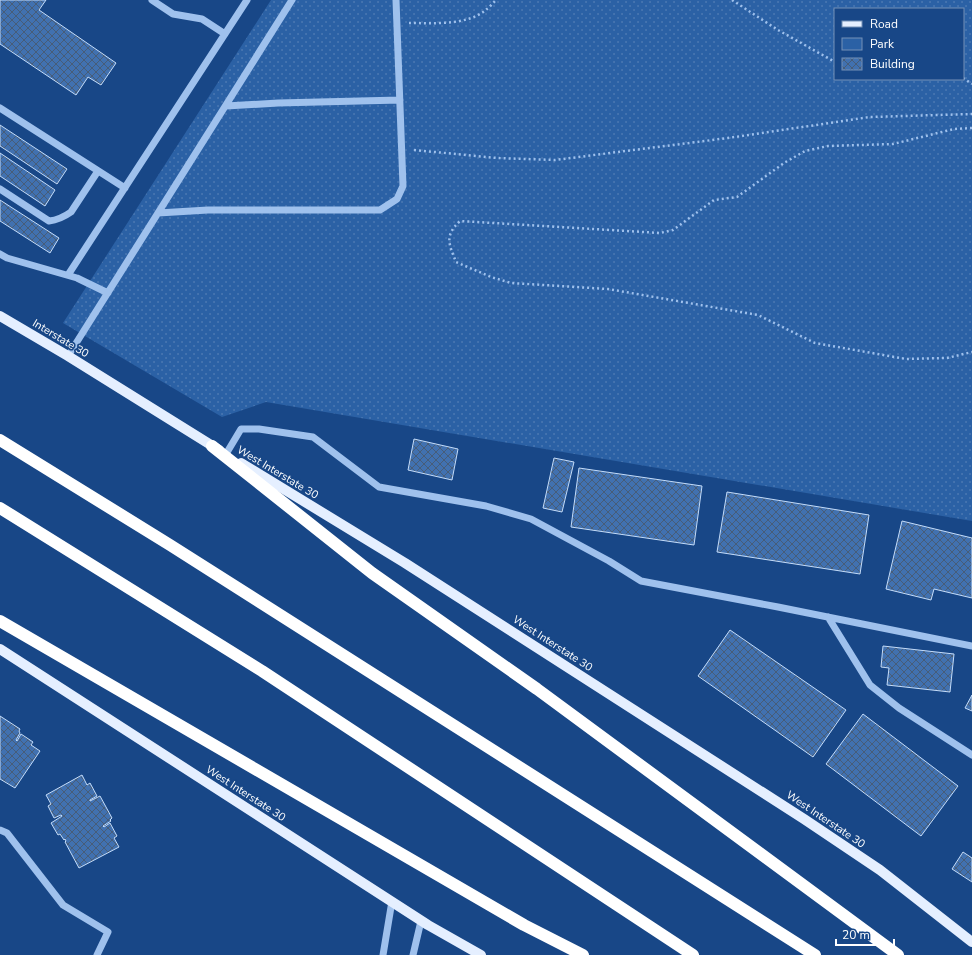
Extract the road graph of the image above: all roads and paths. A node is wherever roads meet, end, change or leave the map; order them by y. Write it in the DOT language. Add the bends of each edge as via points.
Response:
graph roads {
  1 [pos="152,0"];
  2 [pos="247,0"];
  3 [pos="292,0"];
  4 [pos="396,0"];
  5 [pos="496,0"];
  6 [pos="732,0"];
  7 [pos="397,22"];
  8 [pos="225,34"];
  9 [pos="834,61"];
  10 [pos="400,100"];
  11 [pos="226,106"];
  12 [pos="0,108"];
  13 [pos="972,114"];
  14 [pos="972,128"];
  15 [pos="402,149"];
  16 [pos="98,171"];
  17 [pos="125,188"];
  18 [pos="0,189"];
  19 [pos="158,213"];
  20 [pos="0,254"];
  21 [pos="68,275"];
  22 [pos="108,293"];
  23 [pos="0,316"];
  24 [pos="972,352"];
  25 [pos="68,356"];
  26 [pos="110,382"];
  27 [pos="0,440"];
  28 [pos="212,446"];
  29 [pos="226,454"];
  30 [pos="0,508"];
  31 [pos="828,617"];
  32 [pos="0,621"];
  33 [pos="972,646"];
  34 [pos="0,649"];
  35 [pos="972,755"];
  36 [pos="0,830"];
  37 [pos="392,901"];
  38 [pos="421,921"];
  39 [pos="972,942"];
  40 [pos="97,955"];
  41 [pos="383,955"];
  42 [pos="413,955"];
  43 [pos="481,955"];
  44 [pos="583,955"];
  45 [pos="693,955"];
  46 [pos="815,955"];
  47 [pos="898,955"];
  1 -- 8 [label="lane" via="173,14 202,19"];
  2 -- 8 [label="lane"];
  3 -- 11 [label="lane"];
  4 -- 7 [label="lane"];
  5 -- 7 [label="path" via="487,10 470,18 444,24"];
  6 -- 9 [label="path"];
  7 -- 10 [label="lane"];
  8 -- 17 [label="lane"];
  10 -- 11 [label="lane"];
  10 -- 15 [label="lane"];
  11 -- 19 [label="lane"];
  12 -- 16 [label="lane"];
  13 -- 15 [label="path" via="870,117 555,160 496,158"];
  14 -- 24 [label="path" via="954,129 893,144 828,146 805,151 737,197 714,200 672,230 660,233 460,221 452,229 449,243 456,262 511,284 608,289 758,314 815,343 906,359 947,358"];
  15 -- 19 [label="lane" via="403,186 397,199 380,210 208,210"];
  16 -- 17 [label="lane"];
  16 -- 18 [label="lane" via="71,212 57,220 50,221"];
  17 -- 21 [label="lane"];
  19 -- 22 [label="lane"];
  20 -- 21 [label="lane"];
  21 -- 22 [label="lane"];
  22 -- 25 [label="lane"];
  23 -- 25 [label="main road, Interstate 30"];
  25 -- 26 [label="main road, Interstate 30"];
  26 -- 28 [label="main road, West Interstate 30"];
  27 -- 46 [label="highway" via="170,545"];
  28 -- 29 [label="main road, West Interstate 30"];
  28 -- 47 [label="highway" via="372,573 537,689"];
  29 -- 31 [label="lane" via="241,429 313,437 379,487 486,506 532,519 641,581"];
  29 -- 39 [label="main road, West Interstate 30" via="412,567 804,819 880,870"];
  30 -- 45 [label="highway" via="262,671"];
  31 -- 33 [label="lane"];
  31 -- 35 [label="lane" via="870,685 899,708"];
  32 -- 44 [label="highway" via="524,925"];
  34 -- 37 [label="main road, West Interstate 30"];
  36 -- 40 [label="lane" via="7,833 63,906 108,932"];
  37 -- 38 [label="main road, West Interstate 30"];
  37 -- 41 [label="lane"];
  38 -- 42 [label="lane"];
  38 -- 43 [label="main road, West Interstate 30"];
}
